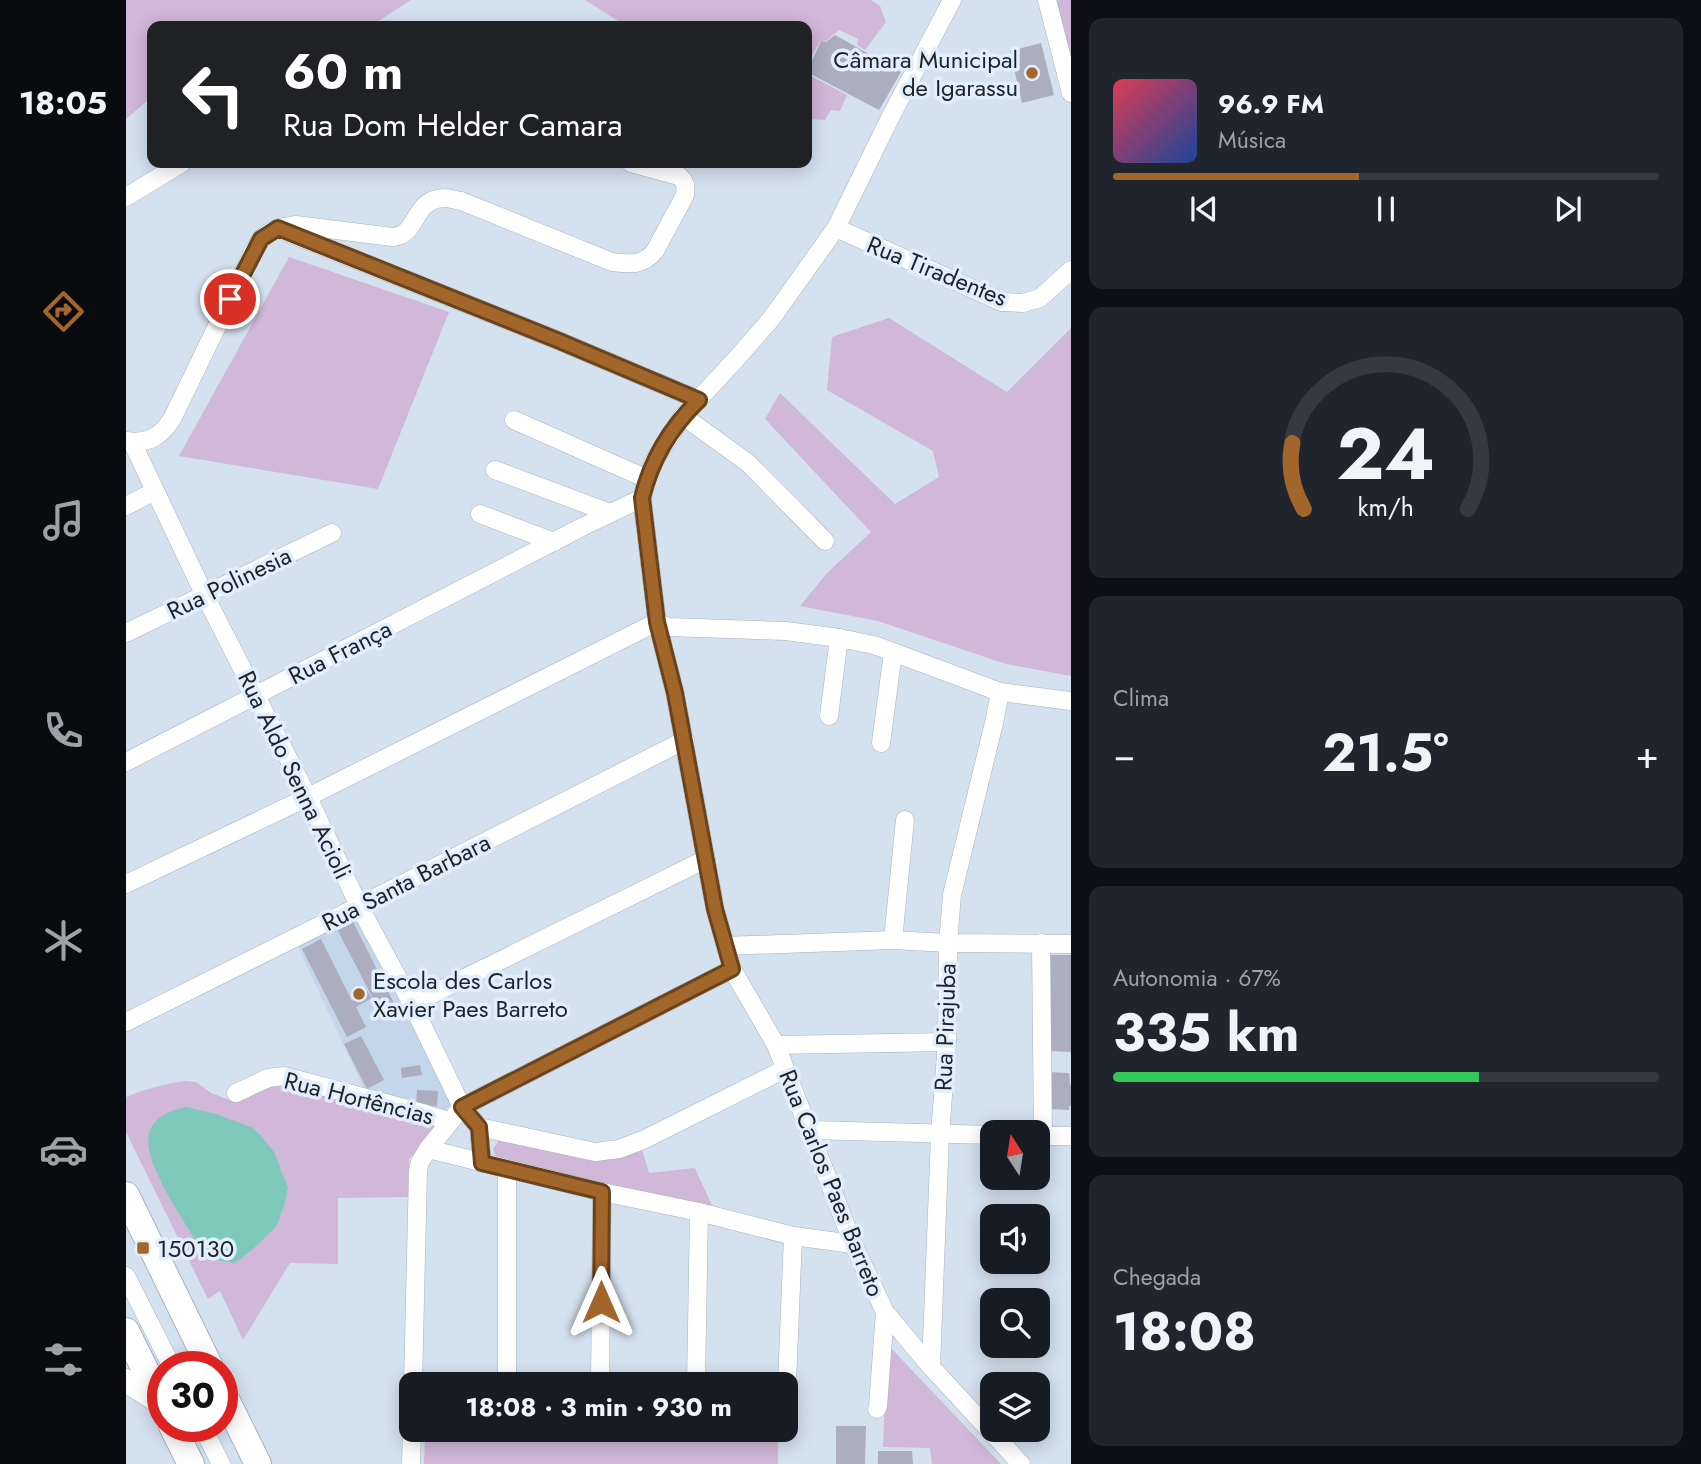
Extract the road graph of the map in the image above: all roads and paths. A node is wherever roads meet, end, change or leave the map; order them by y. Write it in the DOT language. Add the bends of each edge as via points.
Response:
graph roads {
  1 [pos="952,0"];
  2 [pos="1047,0"];
  3 [pos="1071,93"];
  4 [pos="174,168"];
  5 [pos="649,168"];
  6 [pos="126,197"];
  7 [pos="278,228"];
  8 [pos="836,229"];
  9 [pos="1071,270"];
  10 [pos="699,400"];
  11 [pos="683,415"];
  12 [pos="514,420"];
  13 [pos="129,441"];
  14 [pos="495,470"];
  15 [pos="647,479"];
  16 [pos="155,491"];
  17 [pos="642,498"];
  18 [pos="126,506"];
  19 [pos="610,513"];
  20 [pos="480,514"];
  21 [pos="332,533"];
  22 [pos="825,541"];
  23 [pos="554,542"];
  24 [pos="205,596"];
  25 [pos="657,622"];
  26 [pos="126,633"];
  27 [pos="839,638"];
  28 [pos="893,652"];
  29 [pos="1000,692"];
  30 [pos="256,695"];
  31 [pos="1071,701"];
  32 [pos="829,716"];
  33 [pos="685,740"];
  34 [pos="880,743"];
  35 [pos="126,762"];
  36 [pos="308,797"];
  37 [pos="905,820"];
  38 [pos="706,859"];
  39 [pos="126,884"];
  40 [pos="359,906"];
  41 [pos="893,940"];
  42 [pos="948,943"];
  43 [pos="1041,943"];
  44 [pos="1071,943"];
  45 [pos="725,946"];
  46 [pos="732,969"];
  47 [pos="412,1004"];
  48 [pos="126,1022"];
  49 [pos="947,1042"];
  50 [pos="776,1045"];
  51 [pos="785,1069"];
  52 [pos="236,1093"];
  53 [pos="462,1107"];
  54 [pos="1041,1120"];
  55 [pos="449,1121"];
  56 [pos="479,1127"];
  57 [pos="810,1130"];
  58 [pos="940,1135"];
  59 [pos="980,1135"];
  60 [pos="1050,1136"];
  61 [pos="1071,1136"];
  62 [pos="428,1149"];
  63 [pos="482,1163"];
  64 [pos="507,1169"];
  65 [pos="602,1192"];
  66 [pos="126,1195"];
  67 [pos="699,1213"];
  68 [pos="793,1236"];
  69 [pos="853,1244"];
  70 [pos="126,1276"];
  71 [pos="885,1312"];
  72 [pos="126,1331"];
  73 [pos="164,1351"];
  74 [pos="202,1351"];
  75 [pos="931,1367"];
  76 [pos="413,1372"];
  77 [pos="507,1372"];
  78 [pos="600,1372"];
  79 [pos="696,1372"];
  80 [pos="787,1372"];
  81 [pos="147,1374"];
  82 [pos="127,1383"];
  83 [pos="147,1396"];
  84 [pos="877,1409"];
  85 [pos="238,1423"];
  86 [pos="180,1442"];
  87 [pos="210,1442"];
  88 [pos="412,1442"];
  89 [pos="191,1464"];
  90 [pos="221,1464"];
  91 [pos="258,1464"];
  92 [pos="411,1464"];
  93 [pos="1021,1464"];
  1 -- 8 [label="street"];
  2 -- 3 [label="street"];
  4 -- 6 [label="street"];
  5 -- 7 [label="street" via="679,176 684,180 685,195 654,251 631,264 612,262 444,198 423,206 401,236 295,225"];
  7 -- 10 [label="street"];
  7 -- 13 [label="street" via="261,239 253,252 164,432 155,439"];
  8 -- 9 [label="street, Rua Tiradentes" via="1002,302 1040,298"];
  8 -- 10 [label="street" via="771,319"];
  10 -- 11 [label="street"];
  11 -- 15 [label="street" via="654,459"];
  11 -- 22 [label="street" via="748,463"];
  12 -- 15 [label="street"];
  13 -- 16 [label="street, Rua Aldo Senna Acioli"];
  14 -- 19 [label="street"];
  15 -- 17 [label="street"];
  16 -- 18 [label="street"];
  16 -- 24 [label="street, Rua Aldo Senna Acioli"];
  17 -- 19 [label="street, Rua França"];
  17 -- 25 [label="street, Rua Carlos Paes Barreto"];
  19 -- 23 [label="street, Rua França"];
  20 -- 23 [label="street"];
  21 -- 24 [label="street, Rua Polinesia"];
  23 -- 30 [label="street, Rua França"];
  24 -- 26 [label="street, Rua Polinesia"];
  24 -- 30 [label="street, Rua Aldo Senna Acioli"];
  25 -- 27 [label="street" via="668,627 786,631"];
  25 -- 33 [label="street, Rua Carlos Paes Barreto"];
  25 -- 36 [label="street"];
  27 -- 28 [label="street"];
  27 -- 32 [label="street"];
  28 -- 29 [label="street"];
  28 -- 34 [label="street"];
  29 -- 31 [label="street"];
  29 -- 42 [label="street, Rua Pirajuba" via="952,895"];
  30 -- 35 [label="street, Rua França"];
  30 -- 36 [label="street, Rua Aldo Senna Acioli"];
  33 -- 38 [label="street, Rua Carlos Paes Barreto"];
  33 -- 40 [label="street, Rua Santa Barbara"];
  36 -- 39 [label="street"];
  36 -- 40 [label="street, Rua Aldo Senna Acioli"];
  37 -- 41 [label="street"];
  38 -- 45 [label="street, Rua Carlos Paes Barreto"];
  38 -- 47 [label="street"];
  40 -- 47 [label="street, Rua Aldo Senna Acioli"];
  40 -- 48 [label="street, Rua Santa Barbara"];
  41 -- 42 [label="street"];
  41 -- 45 [label="street"];
  42 -- 43 [label="street"];
  42 -- 49 [label="street, Rua Pirajuba"];
  43 -- 44 [label="street"];
  43 -- 54 [label="street"];
  45 -- 46 [label="street, Rua Carlos Paes Barreto"];
  46 -- 50 [label="street, Rua Carlos Paes Barreto"];
  46 -- 53 [label="street"];
  47 -- 53 [label="street, Rua Aldo Senna Acioli"];
  49 -- 50 [label="street"];
  49 -- 58 [label="street, Rua Pirajuba"];
  50 -- 51 [label="street, Rua Carlos Paes Barreto"];
  51 -- 56 [label="street" via="619,1149 595,1152"];
  51 -- 57 [label="street, Rua Carlos Paes Barreto"];
  52 -- 55 [label="street, Rua Hortências" via="268,1077 284,1076"];
  53 -- 55 [label="street"];
  53 -- 56 [label="street, Rua Aldo Senna Acioli"];
  55 -- 62 [label="street"];
  56 -- 63 [label="street"];
  57 -- 58 [label="street"];
  57 -- 69 [label="street, Rua Carlos Paes Barreto"];
  58 -- 59 [label="street"];
  58 -- 75 [label="street, Rua Pirajuba"];
  60 -- 61 [label="street"];
  62 -- 63 [label="street"];
  62 -- 76 [label="street" via="418,1171"];
  63 -- 64 [label="street"];
  64 -- 65 [label="street"];
  64 -- 77 [label="street"];
  65 -- 67 [label="street"];
  65 -- 78 [label="street"];
  66 -- 74 [label="highway"];
  67 -- 68 [label="street"];
  67 -- 79 [label="street"];
  68 -- 69 [label="street"];
  68 -- 80 [label="street"];
  69 -- 71 [label="street, Rua Carlos Paes Barreto"];
  70 -- 73 [label="street"];
  71 -- 75 [label="street, Rua Carlos Paes Barreto"];
  71 -- 84 [label="street"];
  72 -- 81 [label="highway"];
  75 -- 93 [label="street, Rua Carlos Paes Barreto"];
  82 -- 83 [label="street"];
  85 -- 91 [label="highway"];
  86 -- 89 [label="highway"];
  87 -- 90 [label="street"];
  88 -- 92 [label="street"];
}
